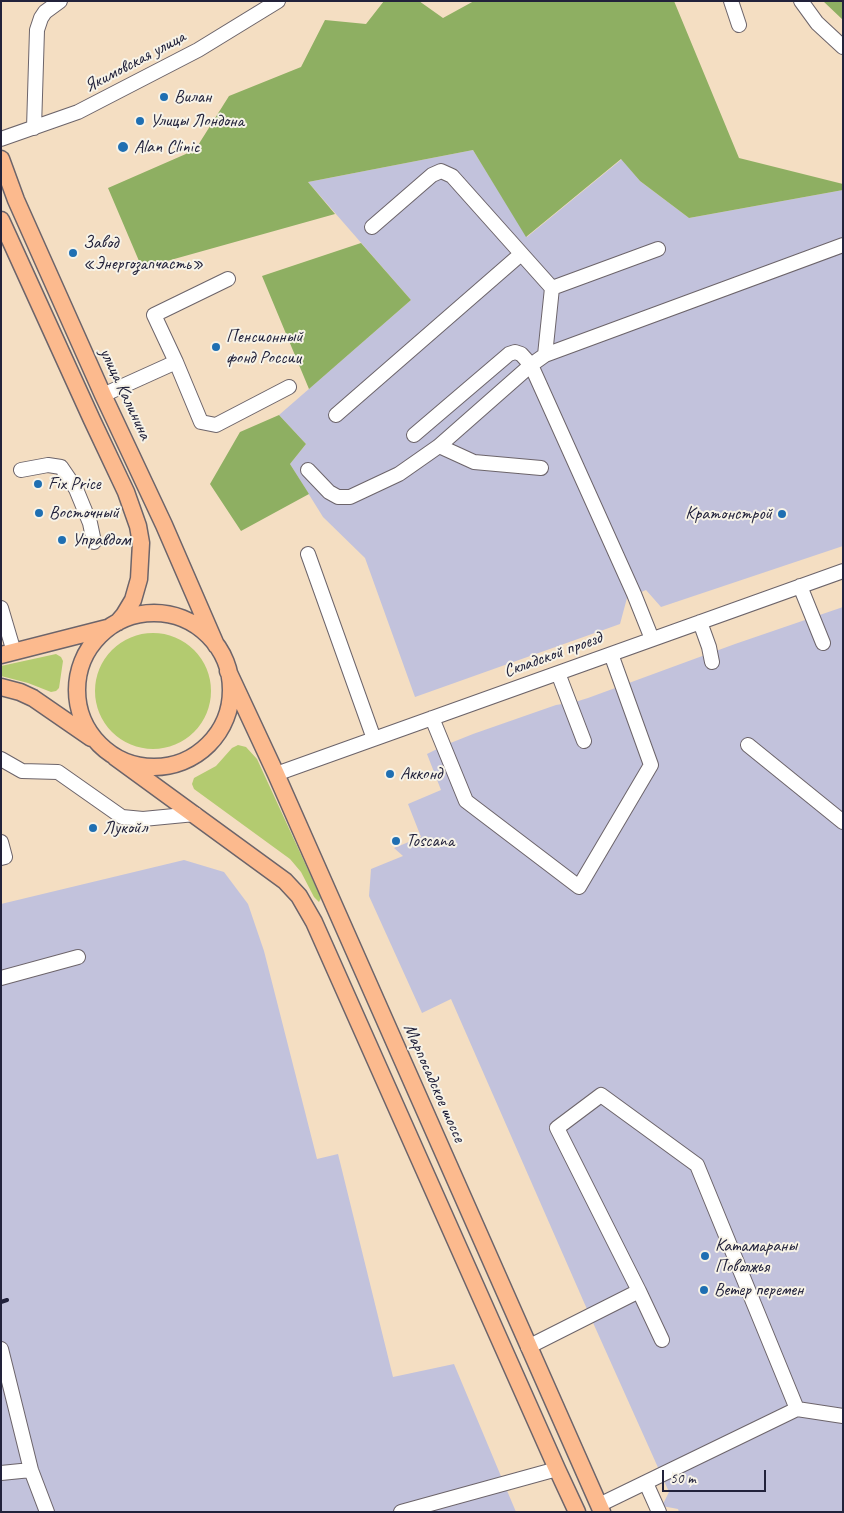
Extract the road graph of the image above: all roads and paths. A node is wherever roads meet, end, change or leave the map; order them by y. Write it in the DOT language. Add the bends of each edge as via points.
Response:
graph roads {
  1 [pos="60,1"];
  2 [pos="278,1"];
  3 [pos="732,1"];
  4 [pos="800,1"];
  5 [pos="739,25"];
  6 [pos="843,47"];
  7 [pos="34,128"];
  8 [pos="1,139"];
  9 [pos="1,159"];
  10 [pos="1,220"];
  11 [pos="372,227"];
  12 [pos="843,246"];
  13 [pos="658,249"];
  14 [pos="521,254"];
  15 [pos="228,279"];
  16 [pos="552,288"];
  17 [pos="545,355"];
  18 [pos="176,362"];
  19 [pos="531,365"];
  20 [pos="289,387"];
  21 [pos="103,395"];
  22 [pos="336,415"];
  23 [pos="414,435"];
  24 [pos="439,446"];
  25 [pos="541,468"];
  26 [pos="21,470"];
  27 [pos="308,470"];
  28 [pos="94,542"];
  29 [pos="308,554"];
  30 [pos="843,571"];
  31 [pos="800,586"];
  32 [pos="1,608"];
  33 [pos="700,622"];
  34 [pos="113,625"];
  35 [pos="652,640"];
  36 [pos="823,643"];
  37 [pos="216,645"];
  38 [pos="8,653"];
  39 [pos="612,654"];
  40 [pos="712,662"];
  41 [pos="228,672"];
  42 [pos="558,673"];
  43 [pos="1,687"];
  44 [pos="432,718"];
  45 [pos="374,739"];
  46 [pos="584,741"];
  47 [pos="99,744"];
  48 [pos="748,744"];
  49 [pos="115,757"];
  50 [pos="1,759"];
  51 [pos="276,774"];
  52 [pos="195,814"];
  53 [pos="843,822"];
  54 [pos="1,842"];
  55 [pos="1,858"];
  56 [pos="78,957"];
  57 [pos="1,978"];
  58 [pos="640,1291"];
  59 [pos="662,1340"];
  60 [pos="528,1347"];
  61 [pos="1,1349"];
  62 [pos="797,1409"];
  63 [pos="843,1416"];
  64 [pos="556,1469"];
  65 [pos="31,1470"];
  66 [pos="1,1473"];
  67 [pos="646,1483"];
  68 [pos="600,1509"];
  69 [pos="47,1512"];
  70 [pos="401,1512"];
  71 [pos="577,1512"];
  72 [pos="659,1512"];
  1 -- 7 [label="street" via="40,18 37,30"];
  2 -- 7 [label="street, Якимовская улица" via="198,50 78,112"];
  3 -- 5 [label="street"];
  4 -- 6 [label="street" via="817,23"];
  7 -- 8 [label="street, Якимовская улица"];
  9 -- 21 [label="main road, улица Калинина"];
  10 -- 34 [label="main road" via="126,492 138,526 140,579 133,600"];
  11 -- 14 [label="street" via="432,175 441,171 452,176"];
  12 -- 17 [label="street"];
  13 -- 16 [label="street"];
  14 -- 16 [label="street"];
  14 -- 22 [label="street"];
  15 -- 18 [label="street" via="154,315"];
  16 -- 17 [label="street"];
  17 -- 19 [label="street"];
  18 -- 20 [label="street" via="201,422 216,425"];
  18 -- 21 [label="street"];
  19 -- 23 [label="street" via="522,354 509,354"];
  19 -- 24 [label="street"];
  19 -- 35 [label="street"];
  21 -- 37 [label="main road, улица Калинина"];
  24 -- 25 [label="street" via="474,462"];
  24 -- 27 [label="street" via="399,474 350,498 328,492"];
  26 -- 28 [label="street" via="48,465 62,467 76,489"];
  29 -- 45 [label="street"];
  30 -- 31 [label="street, Складской проезд"];
  31 -- 33 [label="street, Складской проезд"];
  31 -- 36 [label="street"];
  32 -- 38 [label="street"];
  33 -- 35 [label="street, Складской проезд"];
  33 -- 40 [label="street"];
  34 -- 37 [label="main road" via="150,613 173,616 196,627"];
  34 -- 38 [label="main road"];
  34 -- 47 [label="main road" via="87,652 78,683 82,715"];
  35 -- 39 [label="street, Складской проезд"];
  37 -- 41 [label="main road"];
  39 -- 42 [label="street, Складской проезд"];
  39 -- 44 [label="street" via="651,765 579,887 466,802"];
  41 -- 49 [label="main road" via="231,691 225,720 215,738 201,752 174,765 154,767"];
  41 -- 51 [label="main road, Марпосадское шоссе"];
  42 -- 44 [label="street, Складской проезд"];
  42 -- 46 [label="street"];
  43 -- 47 [label="main road" via="33,698"];
  44 -- 45 [label="street, Складской проезд"];
  45 -- 51 [label="street, Складской проезд"];
  47 -- 49 [label="main road"];
  48 -- 53 [label="street"];
  49 -- 52 [label="main road"];
  50 -- 52 [label="street" via="22,771 58,772 122,817 143,819"];
  51 -- 60 [label="main road, Марпосадское шоссе"];
  52 -- 64 [label="main road" via="285,881 299,896 314,922"];
  54 -- 55 [label="street" via="5,857"];
  56 -- 57 [label="street"];
  58 -- 59 [label="street"];
  58 -- 60 [label="street"];
  58 -- 62 [label="street" via="557,1128 601,1095 697,1165"];
  60 -- 68 [label="main road, Марпосадское шоссе"];
  61 -- 65 [label="street"];
  62 -- 63 [label="street"];
  62 -- 67 [label="street"];
  64 -- 70 [label="street"];
  64 -- 71 [label="main road"];
  65 -- 66 [label="street"];
  65 -- 69 [label="street"];
  67 -- 68 [label="street"];
  67 -- 72 [label="street"];
}
